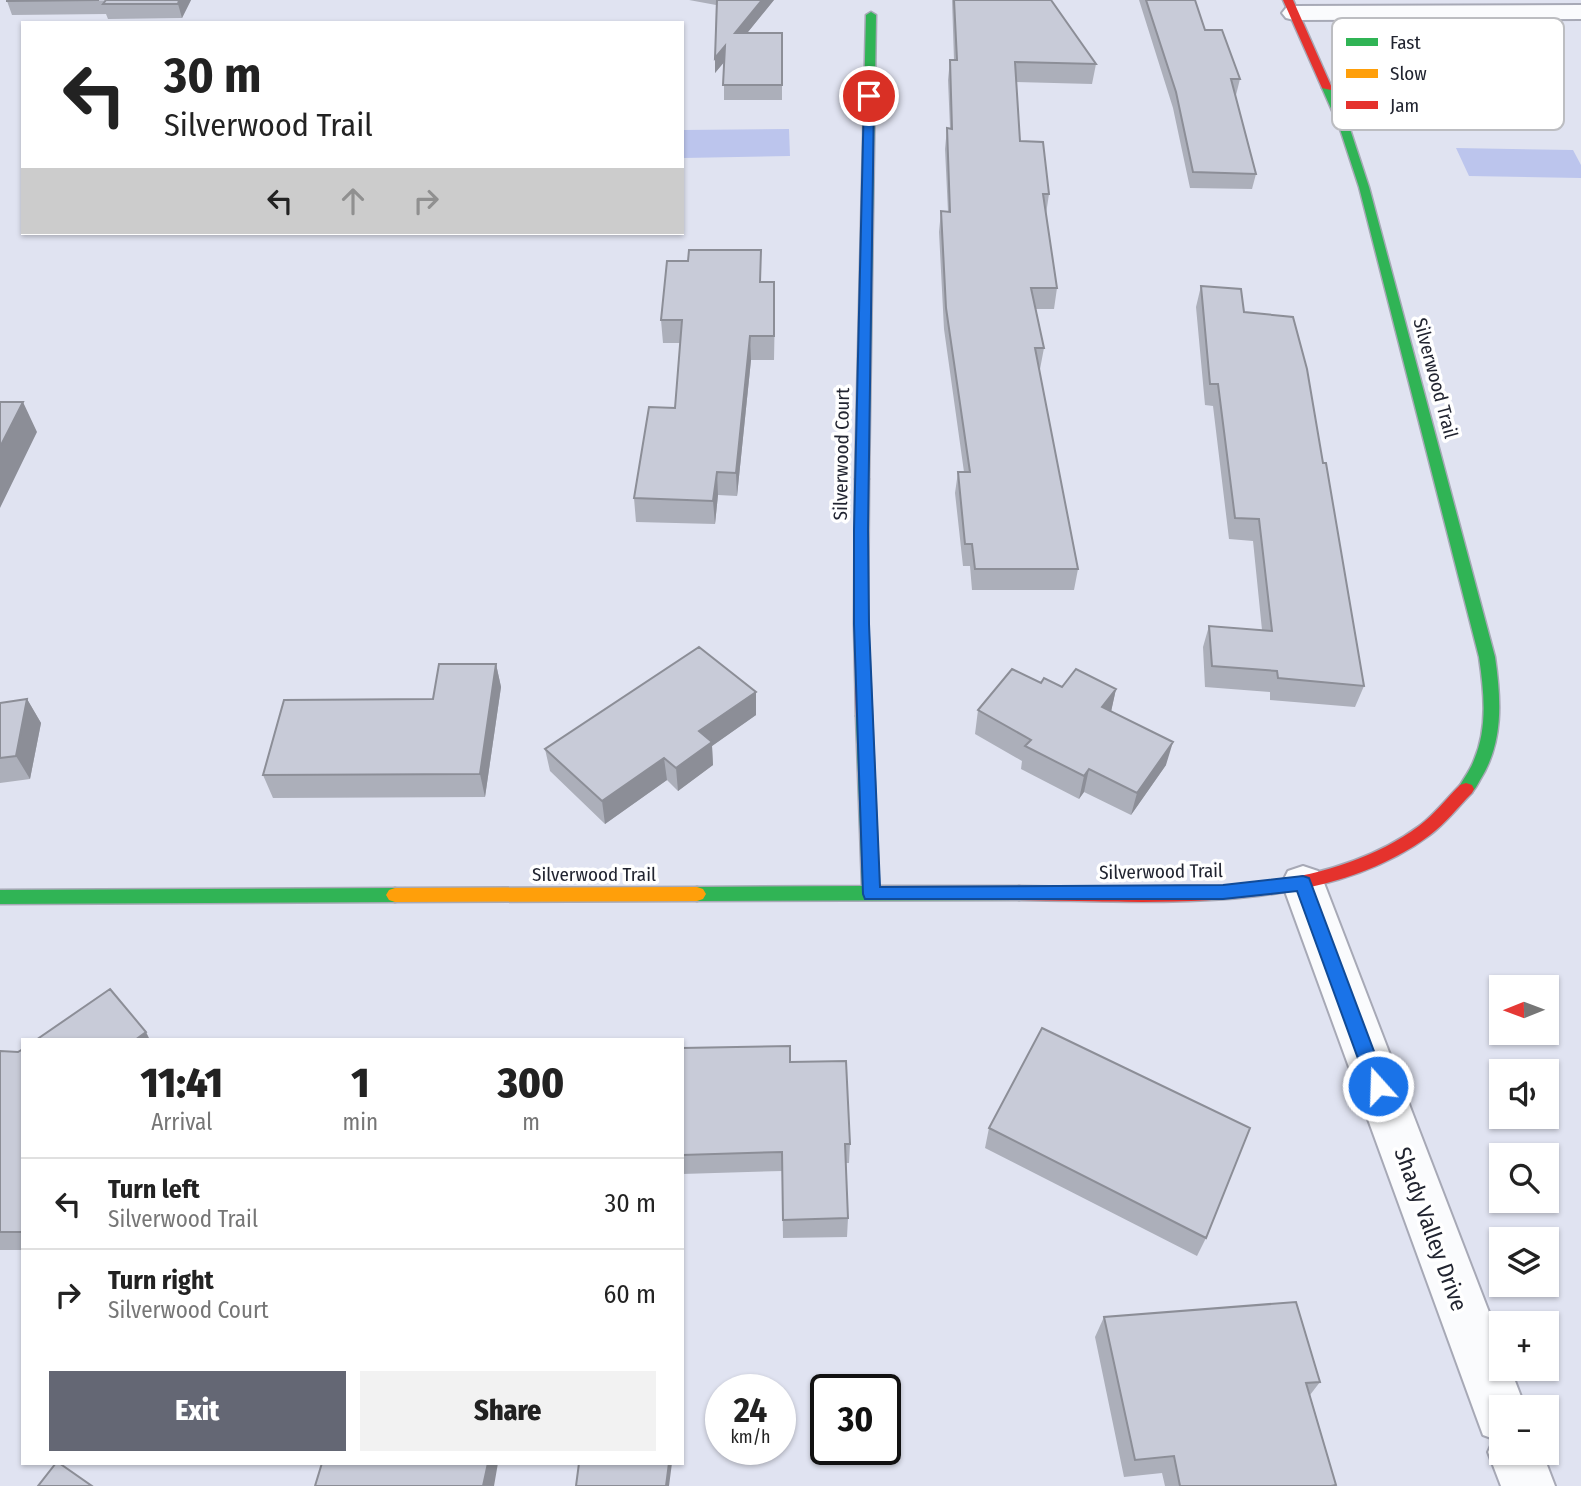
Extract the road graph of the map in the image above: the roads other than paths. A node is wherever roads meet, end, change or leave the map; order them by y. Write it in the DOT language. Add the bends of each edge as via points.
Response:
graph roads {
  1 [pos="1291,6"];
  2 [pos="1581,12"];
  3 [pos="871,15"];
  4 [pos="1332,99"];
  5 [pos="1345,130"];
  6 [pos="1303,883"];
  7 [pos="872,894"];
  8 [pos="0,897"];
  9 [pos="1494,1395"];
  10 [pos="1520,1465"];
  11 [pos="1528,1486"];
  1 -- 2 [label="street"];
  1 -- 4 [label="street, Silverwood Trail"];
  3 -- 7 [label="street, Silverwood Court" via="861,544"];
  5 -- 6 [label="street, Silverwood Trail" via="1488,657 1493,729 1485,756 1461,798 1434,824 1398,848 1337,875"];
  6 -- 7 [label="street, Silverwood Trail" via="1223,892"];
  6 -- 9 [label="street, Shady Valley Drive"];
  7 -- 8 [label="street, Silverwood Trail"];
  10 -- 11 [label="street"];
}
